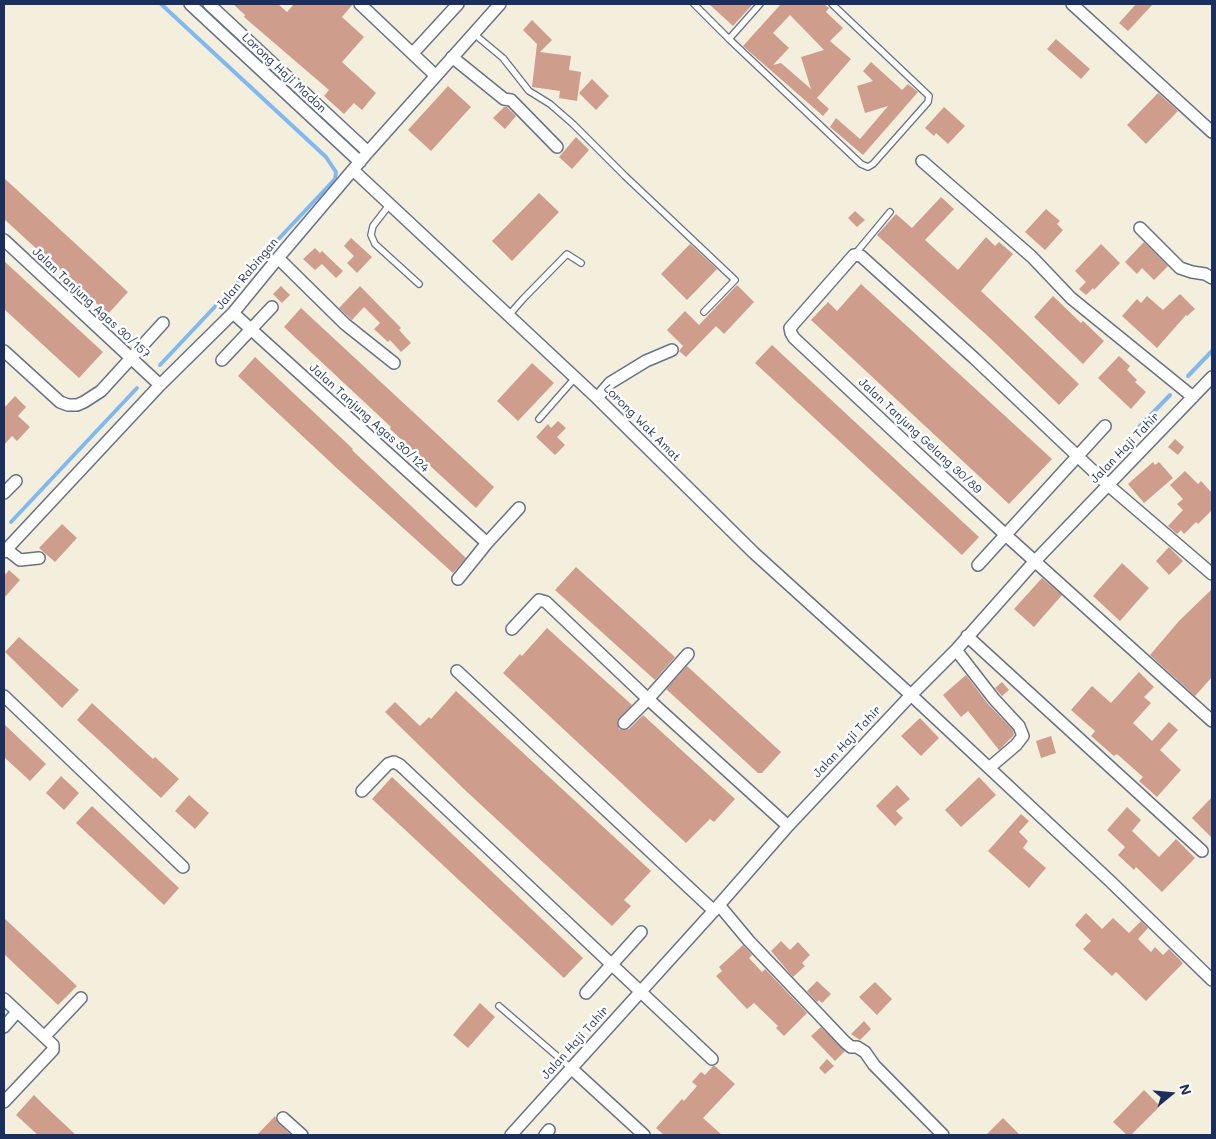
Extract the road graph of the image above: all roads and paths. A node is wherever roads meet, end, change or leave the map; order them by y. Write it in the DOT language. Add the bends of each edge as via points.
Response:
graph roads {
  1 [pos="190,4"];
  2 [pos="209,4"];
  3 [pos="360,4"];
  4 [pos="458,4"];
  5 [pos="500,4"];
  6 [pos="694,4"];
  7 [pos="760,4"];
  8 [pos="832,4"];
  9 [pos="1072,4"];
  10 [pos="473,33"];
  11 [pos="729,40"];
  12 [pos="413,53"];
  13 [pos="452,57"];
  14 [pos="435,75"];
  15 [pos="1212,132"];
  16 [pos="557,147"];
  17 [pos="368,152"];
  18 [pos="922,161"];
  19 [pos="356,166"];
  20 [pos="390,204"];
  21 [pos="890,212"];
  22 [pos="1140,228"];
  23 [pos="4,240"];
  24 [pos="854,255"];
  25 [pos="278,258"];
  26 [pos="581,263"];
  27 [pos="1212,278"];
  28 [pos="419,284"];
  29 [pos="272,307"];
  30 [pos="704,312"];
  31 [pos="234,313"];
  32 [pos="509,315"];
  33 [pos="163,323"];
  34 [pos="251,330"];
  35 [pos="672,350"];
  36 [pos="4,351"];
  37 [pos="130,359"];
  38 [pos="222,360"];
  39 [pos="394,363"];
  40 [pos="1212,377"];
  41 [pos="575,378"];
  42 [pos="160,385"];
  43 [pos="1193,397"];
  44 [pos="597,398"];
  45 [pos="539,419"];
  46 [pos="1105,426"];
  47 [pos="1077,456"];
  48 [pos="16,481"];
  49 [pos="1108,485"];
  50 [pos="4,493"];
  51 [pos="519,508"];
  52 [pos="1006,535"];
  53 [pos="487,543"];
  54 [pos="6,546"];
  55 [pos="39,558"];
  56 [pos="1035,561"];
  57 [pos="978,565"];
  58 [pos="1212,574"];
  59 [pos="458,579"];
  60 [pos="512,629"];
  61 [pos="967,636"];
  62 [pos="956,650"];
  63 [pos="688,654"];
  64 [pos="457,671"];
  65 [pos="911,695"];
  66 [pos="4,696"];
  67 [pos="648,699"];
  68 [pos="1212,721"];
  69 [pos="624,723"];
  70 [pos="989,768"];
  71 [pos="362,791"];
  72 [pos="788,826"];
  73 [pos="1202,851"];
  74 [pos="184,867"];
  75 [pos="717,908"];
  76 [pos="641,932"];
  77 [pos="611,966"];
  78 [pos="1212,980"];
  79 [pos="639,992"];
  80 [pos="586,993"];
  81 [pos="81,998"];
  82 [pos="4,999"];
  83 [pos="499,1006"];
  84 [pos="17,1012"];
  85 [pos="4,1026"];
  86 [pos="45,1036"];
  87 [pos="712,1060"];
  88 [pos="572,1069"];
  89 [pos="4,1102"];
  90 [pos="283,1118"];
  91 [pos="302,1135"];
  92 [pos="511,1135"];
  93 [pos="644,1135"];
  94 [pos="943,1135"];
  1 -- 19 [label="street, Lorong Haji Madon"];
  2 -- 17 [label="street"];
  3 -- 12 [label="street"];
  4 -- 12 [label="street"];
  5 -- 10 [label="street, Jalan Rabingan"];
  6 -- 11 [label="lane"];
  7 -- 11 [label="lane"];
  8 -- 11 [label="lane" via="929,96 928,102 868,167 861,164"];
  9 -- 15 [label="street"];
  10 -- 13 [label="street, Jalan Rabingan"];
  10 -- 30 [label="lane" via="502,58 530,91 573,124 735,280"];
  12 -- 14 [label="street"];
  13 -- 14 [label="street, Jalan Rabingan"];
  13 -- 16 [label="street" via="504,99 511,100"];
  14 -- 17 [label="street, Jalan Rabingan"];
  17 -- 19 [label="street, Jalan Rabingan"];
  18 -- 43 [label="street" via="1032,256 1071,298"];
  19 -- 20 [label="street, Lorong Wak Amat"];
  19 -- 25 [label="street, Jalan Rabingan"];
  20 -- 28 [label="lane" via="373,226 375,244"];
  20 -- 32 [label="street, Lorong Wak Amat"];
  21 -- 24 [label="lane"];
  22 -- 27 [label="street" via="1180,268"];
  23 -- 37 [label="street, Jalan Tanjung Agas 30/157"];
  24 -- 47 [label="street" via="870,263"];
  24 -- 52 [label="street, Jalan Tanjung Gelang 30/89" via="790,328 791,333"];
  25 -- 31 [label="street, Jalan Rabingan"];
  25 -- 39 [label="street" via="345,324"];
  26 -- 32 [label="lane" via="567,254"];
  29 -- 34 [label="street"];
  31 -- 34 [label="street, Jalan Tanjung Agas 30/124"];
  31 -- 42 [label="street, Jalan Rabingan"];
  32 -- 41 [label="street, Lorong Wak Amat"];
  33 -- 37 [label="street"];
  34 -- 38 [label="street"];
  34 -- 53 [label="street, Jalan Tanjung Agas 30/124"];
  35 -- 44 [label="street" via="646,361 610,383"];
  36 -- 37 [label="street" via="60,402 68,405 84,402 101,391"];
  37 -- 42 [label="street, Jalan Tanjung Agas 30/157"];
  40 -- 43 [label="street, Jalan Haji Tahir"];
  41 -- 44 [label="street, Lorong Wak Amat"];
  41 -- 45 [label="lane"];
  42 -- 54 [label="street, Jalan Rabingan"];
  43 -- 49 [label="street, Jalan Haji Tahir"];
  44 -- 65 [label="street, Lorong Wak Amat" via="754,553"];
  46 -- 47 [label="street"];
  47 -- 49 [label="street"];
  47 -- 52 [label="street"];
  48 -- 50 [label="street"];
  49 -- 56 [label="street, Jalan Haji Tahir"];
  49 -- 58 [label="street"];
  51 -- 53 [label="street"];
  52 -- 56 [label="street, Jalan Tanjung Gelang 30/89"];
  52 -- 57 [label="street"];
  53 -- 59 [label="street"];
  54 -- 55 [label="street" via="20,560"];
  56 -- 61 [label="street, Jalan Haji Tahir"];
  56 -- 68 [label="street, Jalan Tanjung Gelang 30/89"];
  60 -- 67 [label="street" via="539,600 546,602"];
  61 -- 62 [label="street, Jalan Haji Tahir"];
  61 -- 73 [label="street"];
  62 -- 65 [label="street, Jalan Haji Tahir"];
  62 -- 70 [label="street" via="1019,726 1023,736"];
  63 -- 67 [label="street"];
  64 -- 75 [label="street"];
  65 -- 70 [label="street, Lorong Wak Amat"];
  65 -- 72 [label="street, Jalan Haji Tahir"];
  66 -- 74 [label="street"];
  67 -- 69 [label="street"];
  67 -- 72 [label="street"];
  70 -- 78 [label="street, Lorong Wak Amat"];
  71 -- 77 [label="street" via="388,764 400,765"];
  72 -- 75 [label="street, Jalan Haji Tahir"];
  75 -- 79 [label="street, Jalan Haji Tahir"];
  75 -- 94 [label="street" via="845,1042 865,1052"];
  76 -- 77 [label="street"];
  77 -- 79 [label="street"];
  77 -- 80 [label="street"];
  79 -- 87 [label="street"];
  79 -- 88 [label="street, Jalan Haji Tahir"];
  81 -- 86 [label="street"];
  82 -- 84 [label="street"];
  83 -- 88 [label="lane"];
  84 -- 85 [label="street"];
  84 -- 86 [label="street"];
  86 -- 89 [label="street" via="53,1050"];
  88 -- 92 [label="street, Jalan Haji Tahir"];
  88 -- 93 [label="street"];
  90 -- 91 [label="street"];
}
